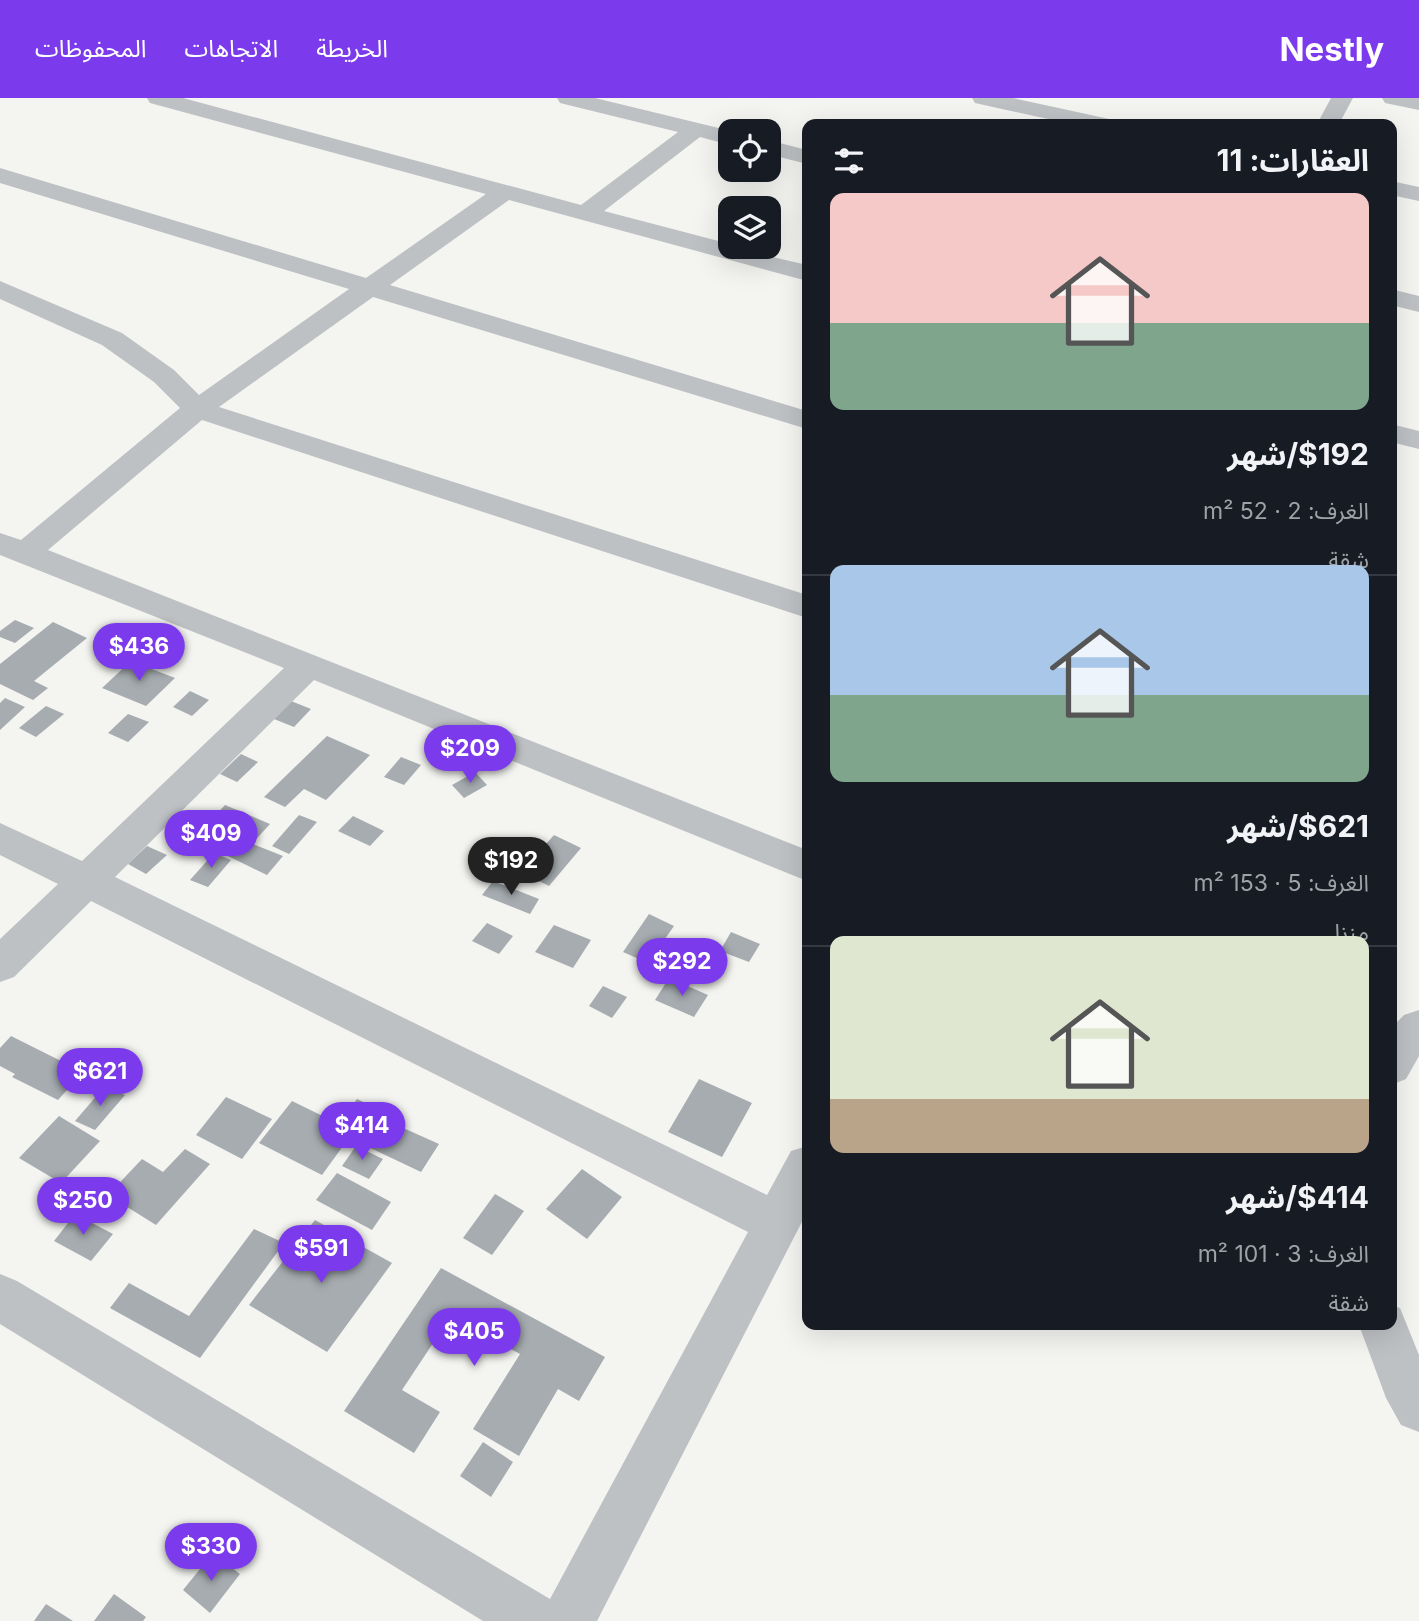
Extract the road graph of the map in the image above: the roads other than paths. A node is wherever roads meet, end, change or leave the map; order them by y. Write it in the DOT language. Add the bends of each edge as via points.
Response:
graph roads {
  1 [pos="158,98"];
  2 [pos="568,98"];
  3 [pos="983,98"];
  4 [pos="1342,98"];
  5 [pos="1393,98"];
  6 [pos="611,102"];
  7 [pos="1419,103"];
  8 [pos="1078,119"];
  9 [pos="1331,119"];
  10 [pos="695,130"];
  11 [pos="718,135"];
  12 [pos="781,150"];
  13 [pos="802,156"];
  14 [pos="0,176"];
  15 [pos="1397,189"];
  16 [pos="505,192"];
  17 [pos="1419,194"];
  18 [pos="586,214"];
  19 [pos="802,272"];
  20 [pos="366,288"];
  21 [pos="0,289"];
  22 [pos="1397,298"];
  23 [pos="1419,304"];
  24 [pos="197,409"];
  25 [pos="802,419"];
  26 [pos="1397,434"];
  27 [pos="1419,440"];
  28 [pos="13,548"];
  29 [pos="802,605"];
  30 [pos="309,664"];
  31 [pos="0,838"];
  32 [pos="802,864"];
  33 [pos="88,881"];
  34 [pos="0,965"];
  35 [pos="802,1175"];
  36 [pos="776,1223"];
  37 [pos="0,1297"];
  38 [pos="1385,1330"];
  39 [pos="1419,1407"];
  40 [pos="534,1621"];
  41 [pos="568,1621"];
  1 -- 16 [label="street"];
  2 -- 6 [label="street"];
  3 -- 8 [label="street"];
  4 -- 9 [label="street"];
  5 -- 7 [label="street"];
  6 -- 10 [label="street"];
  10 -- 11 [label="street"];
  10 -- 18 [label="street"];
  12 -- 13 [label="street"];
  14 -- 20 [label="street"];
  15 -- 17 [label="street"];
  16 -- 18 [label="street"];
  16 -- 20 [label="street"];
  18 -- 19 [label="street"];
  20 -- 24 [label="street"];
  20 -- 25 [label="street"];
  21 -- 24 [label="street" via="112,339 164,376"];
  22 -- 23 [label="street"];
  24 -- 28 [label="street"];
  24 -- 29 [label="street"];
  26 -- 27 [label="street"];
  28 -- 30 [label="street"];
  30 -- 32 [label="street"];
  30 -- 33 [label="street"];
  31 -- 33 [label="street"];
  33 -- 34 [label="street"];
  33 -- 36 [label="street"];
  35 -- 36 [label="street"];
  36 -- 41 [label="street"];
  37 -- 40 [label="street"];
  38 -- 39 [label="street"];
}
